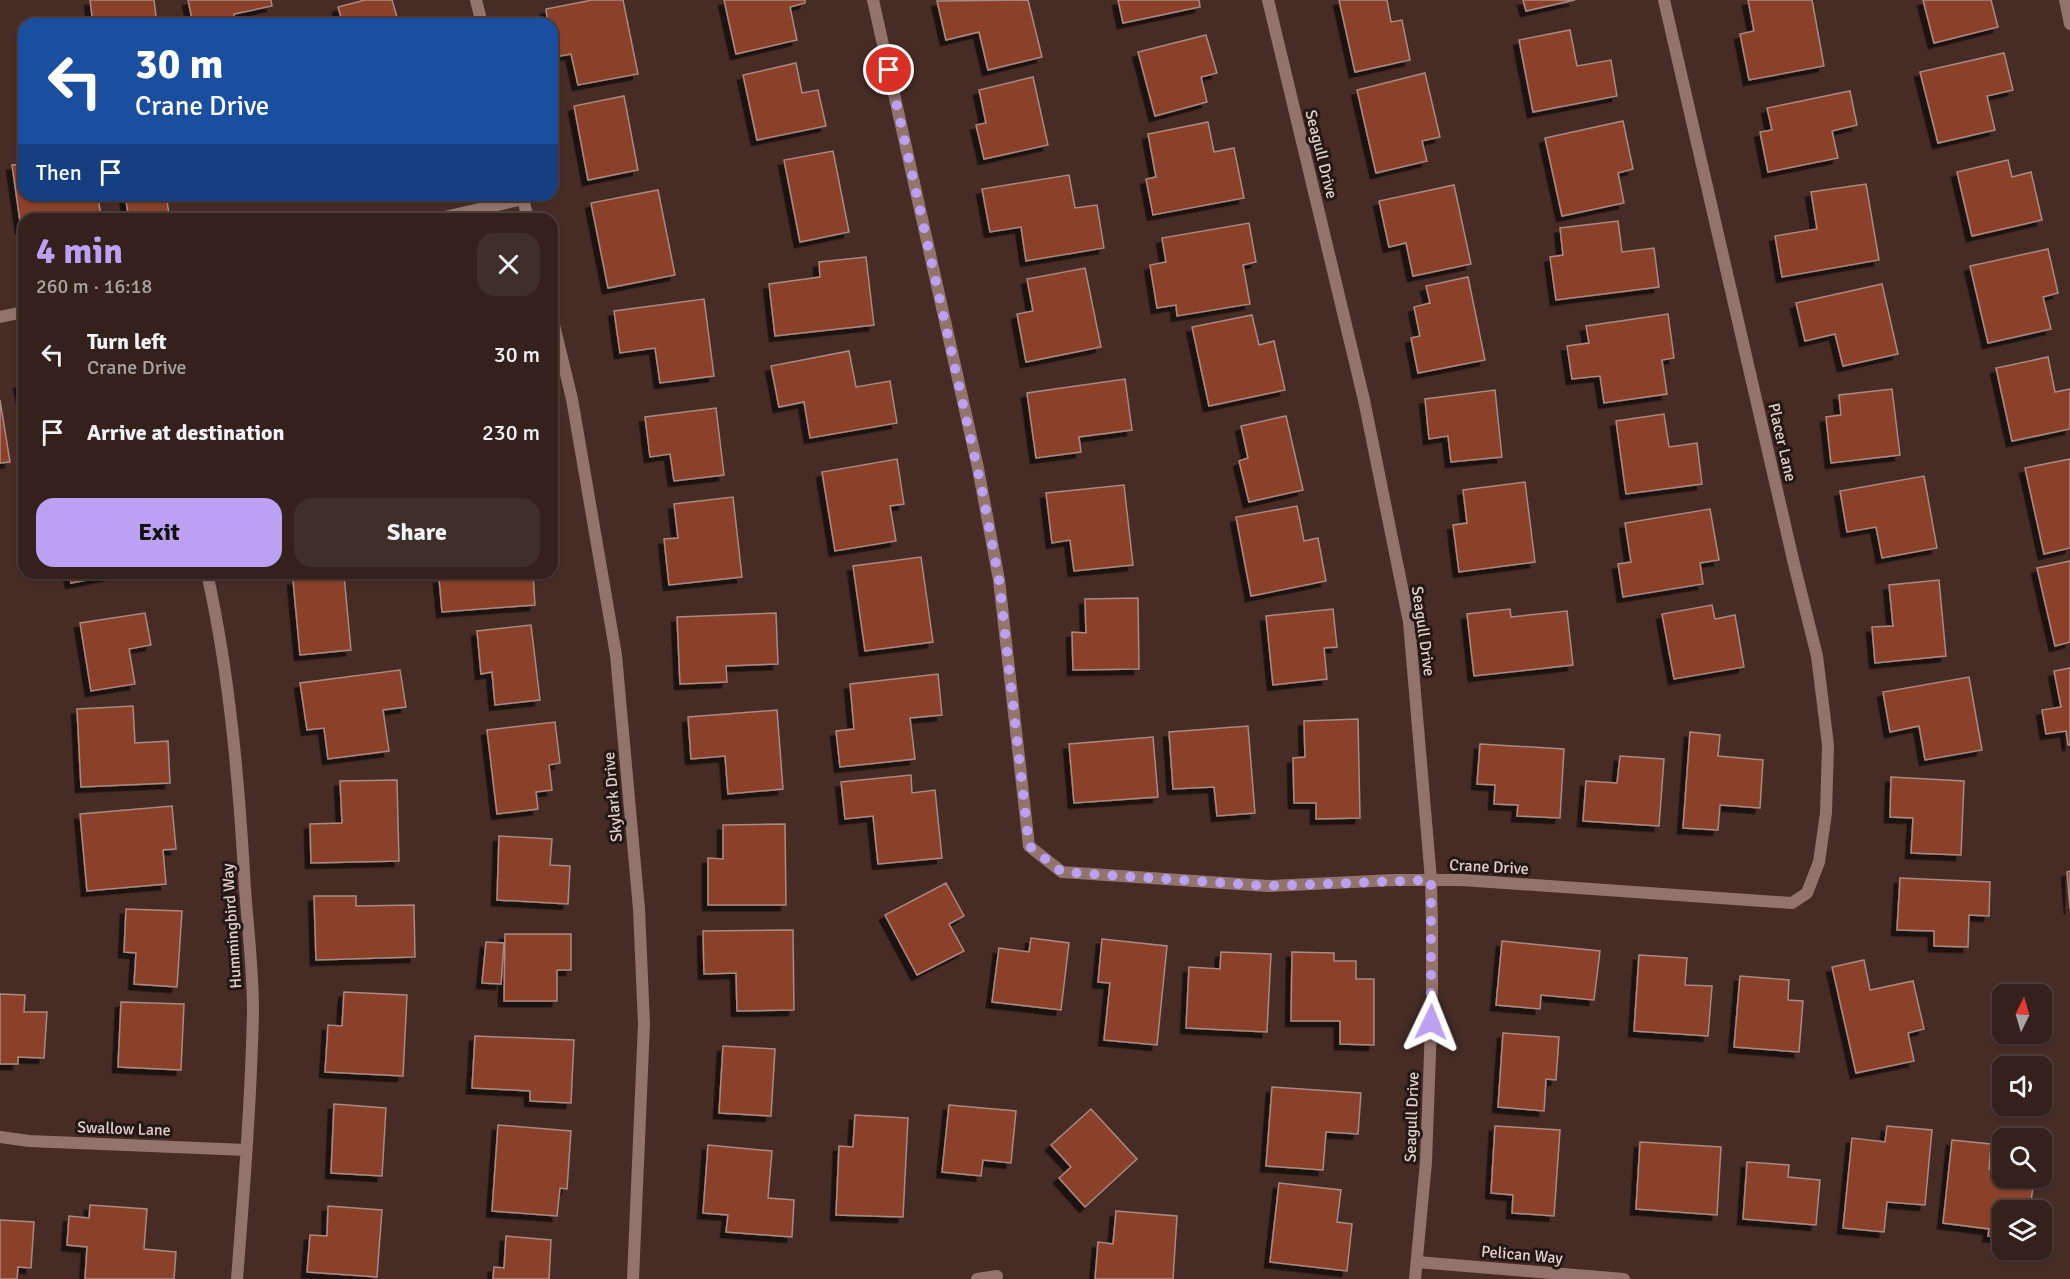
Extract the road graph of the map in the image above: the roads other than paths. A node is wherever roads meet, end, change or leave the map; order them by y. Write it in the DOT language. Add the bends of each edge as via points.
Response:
graph roads {
  1 [pos="476,0"];
  2 [pos="873,0"];
  3 [pos="1268,0"];
  4 [pos="1664,0"];
  5 [pos="2065,0"];
  6 [pos="480,18"];
  7 [pos="2070,24"];
  8 [pos="507,201"];
  9 [pos="460,213"];
  10 [pos="18,313"];
  11 [pos="0,317"];
  12 [pos="558,342"];
  13 [pos="208,579"];
  14 [pos="1431,880"];
  15 [pos="1806,893"];
  16 [pos="0,1137"];
  17 [pos="246,1150"];
  18 [pos="1417,1262"];
  19 [pos="997,1276"];
  20 [pos="237,1279"];
  21 [pos="633,1279"];
  22 [pos="977,1279"];
  23 [pos="1415,1279"];
  24 [pos="1624,1279"];
  1 -- 6 [label="street"];
  2 -- 14 [label="street, Crane Drive" via="981,479 999,580 1029,846 1062,872 1268,886"];
  3 -- 14 [label="street, Seagull Drive" via="1364,400 1409,622"];
  4 -- 15 [label="street, Placer Lane" via="1817,656 1828,745 1826,813 1819,862"];
  5 -- 7 [label="street"];
  8 -- 9 [label="street"];
  10 -- 11 [label="street"];
  12 -- 21 [label="street, Skylark Drive" via="572,399 616,655 639,909 644,1024"];
  13 -- 17 [label="street, Hummingbird Way" via="241,816 253,1009"];
  14 -- 15 [label="street, Crane Drive" via="1792,903"];
  14 -- 18 [label="street, Seagull Drive" via="1432,999 1426,1162"];
  16 -- 17 [label="street, Swallow Lane"];
  17 -- 20 [label="street, Hummingbird Way"];
  18 -- 23 [label="street, Seagull Drive"];
  18 -- 24 [label="street, Pelican Way"];
  19 -- 22 [label="street"];
}
